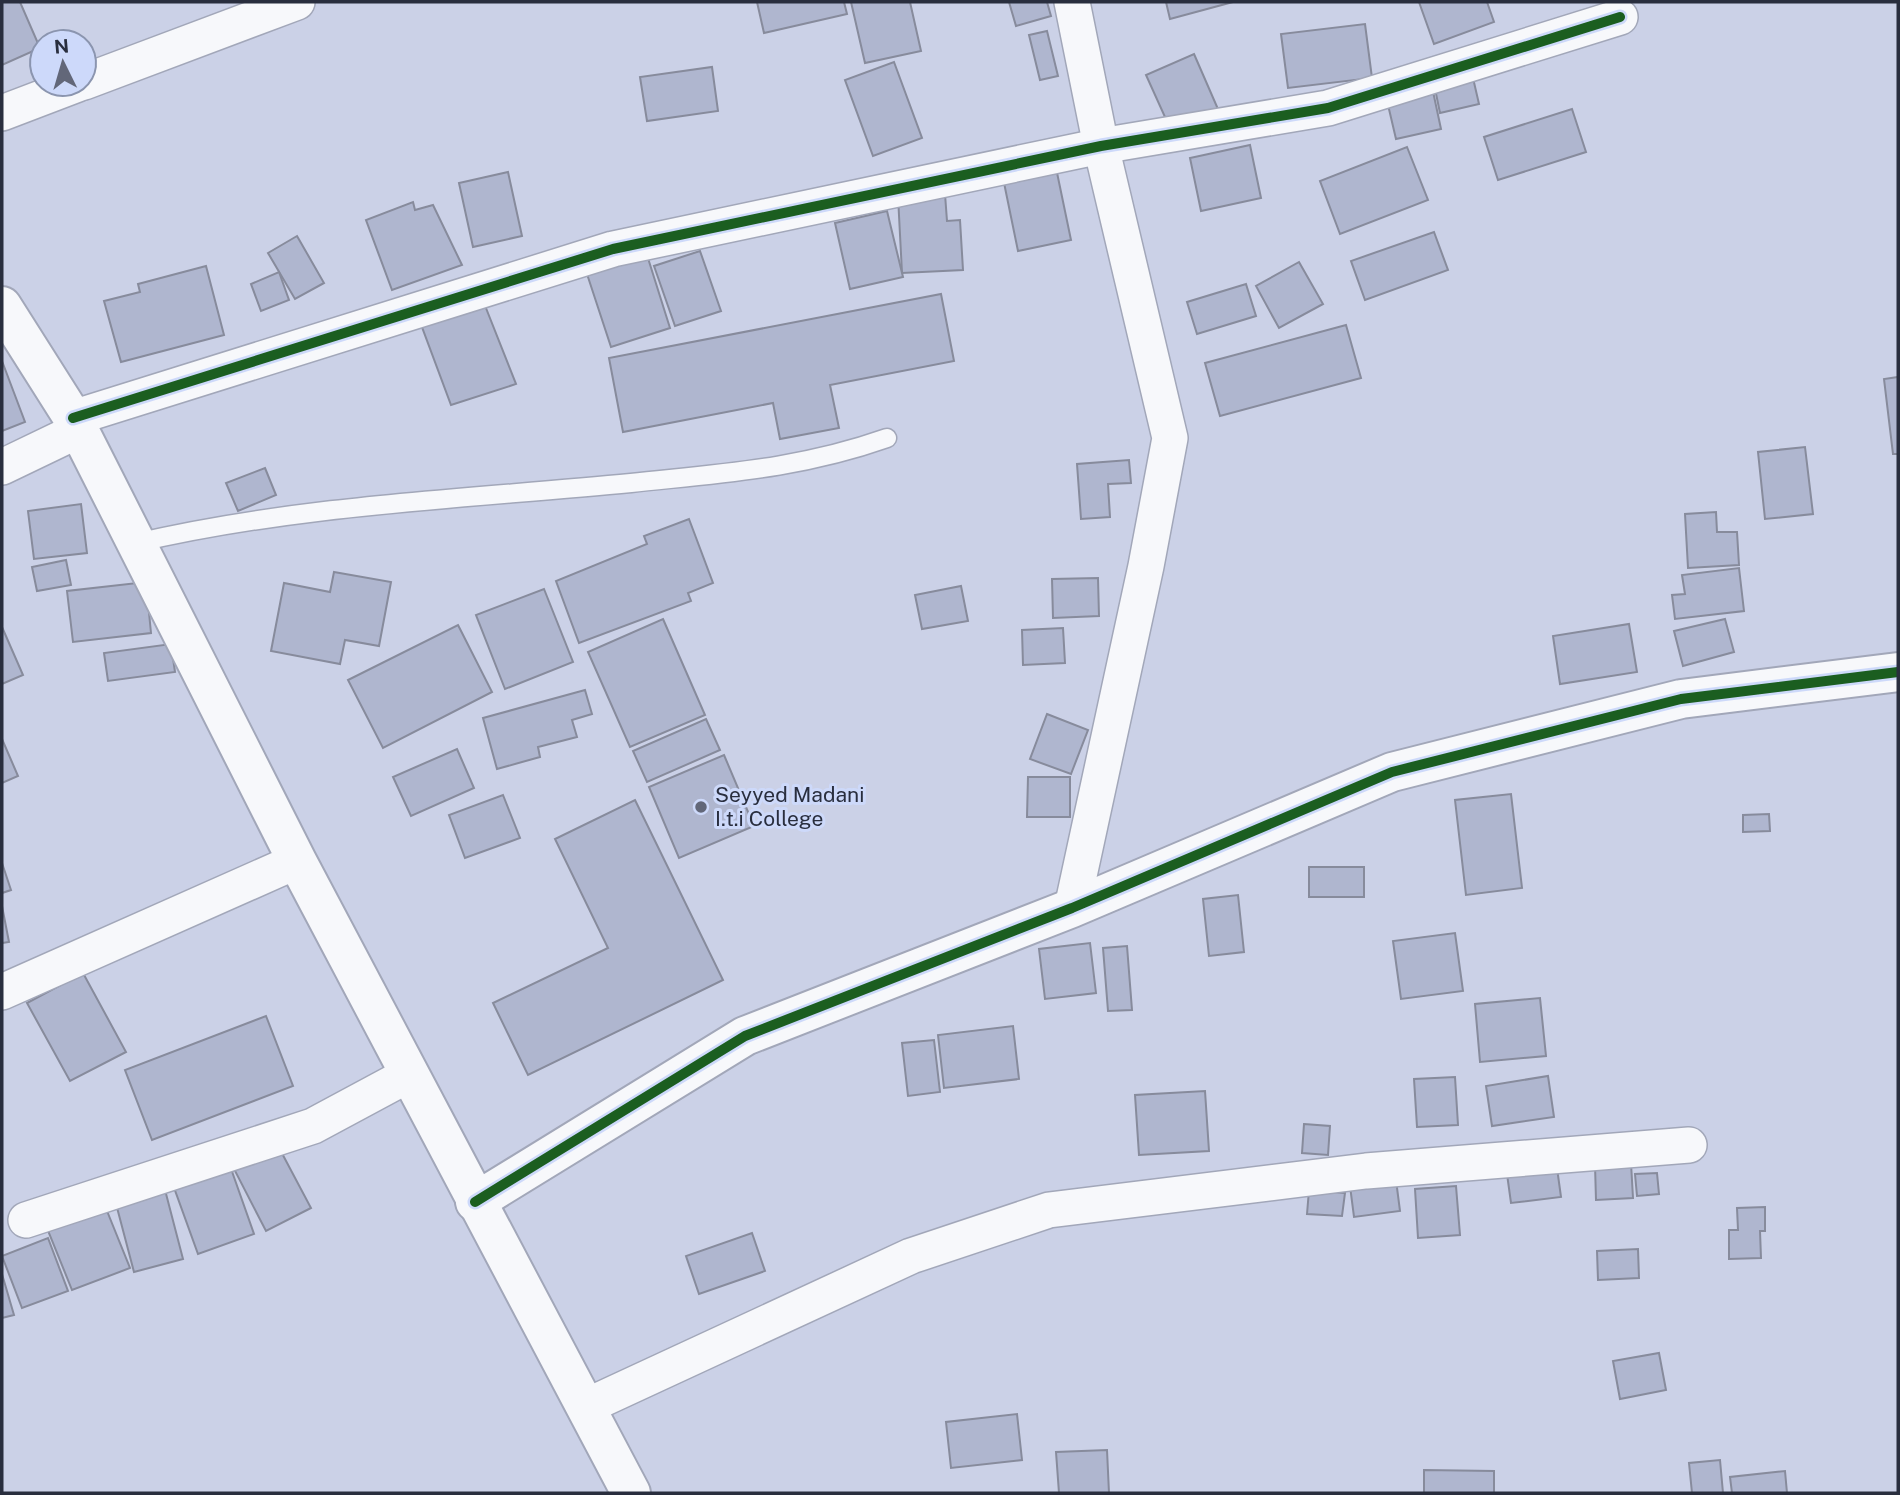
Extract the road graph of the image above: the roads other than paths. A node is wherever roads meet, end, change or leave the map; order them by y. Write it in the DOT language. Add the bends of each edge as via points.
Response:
graph roads {
  1 [pos="297,2"];
  2 [pos="1072,2"];
  3 [pos="1620,17"];
  4 [pos="98,77"];
  5 [pos="41,98"];
  6 [pos="2,113"];
  7 [pos="1101,146"];
  8 [pos="2,306"];
  9 [pos="76,424"];
  10 [pos="887,438"];
  11 [pos="2,467"];
  12 [pos="136,543"];
  13 [pos="1898,672"];
  14 [pos="296,861"];
  15 [pos="1072,908"];
  16 [pos="2,992"];
  17 [pos="408,1075"];
  18 [pos="1689,1145"];
  19 [pos="475,1202"];
  20 [pos="26,1220"];
  21 [pos="585,1407"];
  22 [pos="631,1493"];
  1 -- 4 [label="street"];
  2 -- 7 [label="street"];
  3 -- 7 [label="street" via="1328,108"];
  5 -- 6 [label="street"];
  7 -- 9 [label="street" via="613,248"];
  7 -- 15 [label="street" via="1170,438"];
  8 -- 9 [label="street"];
  9 -- 11 [label="street"];
  9 -- 12 [label="street"];
  10 -- 12 [label="lane" via="837,456 749,472 381,504 209,526"];
  12 -- 14 [label="street"];
  13 -- 15 [label="street" via="1681,699 1392,772"];
  14 -- 16 [label="street"];
  14 -- 17 [label="street"];
  15 -- 19 [label="street" via="745,1037"];
  17 -- 19 [label="street"];
  17 -- 20 [label="street" via="313,1126"];
  18 -- 21 [label="street" via="1366,1171 1049,1210 911,1256"];
  19 -- 21 [label="street"];
  21 -- 22 [label="street"];
}
